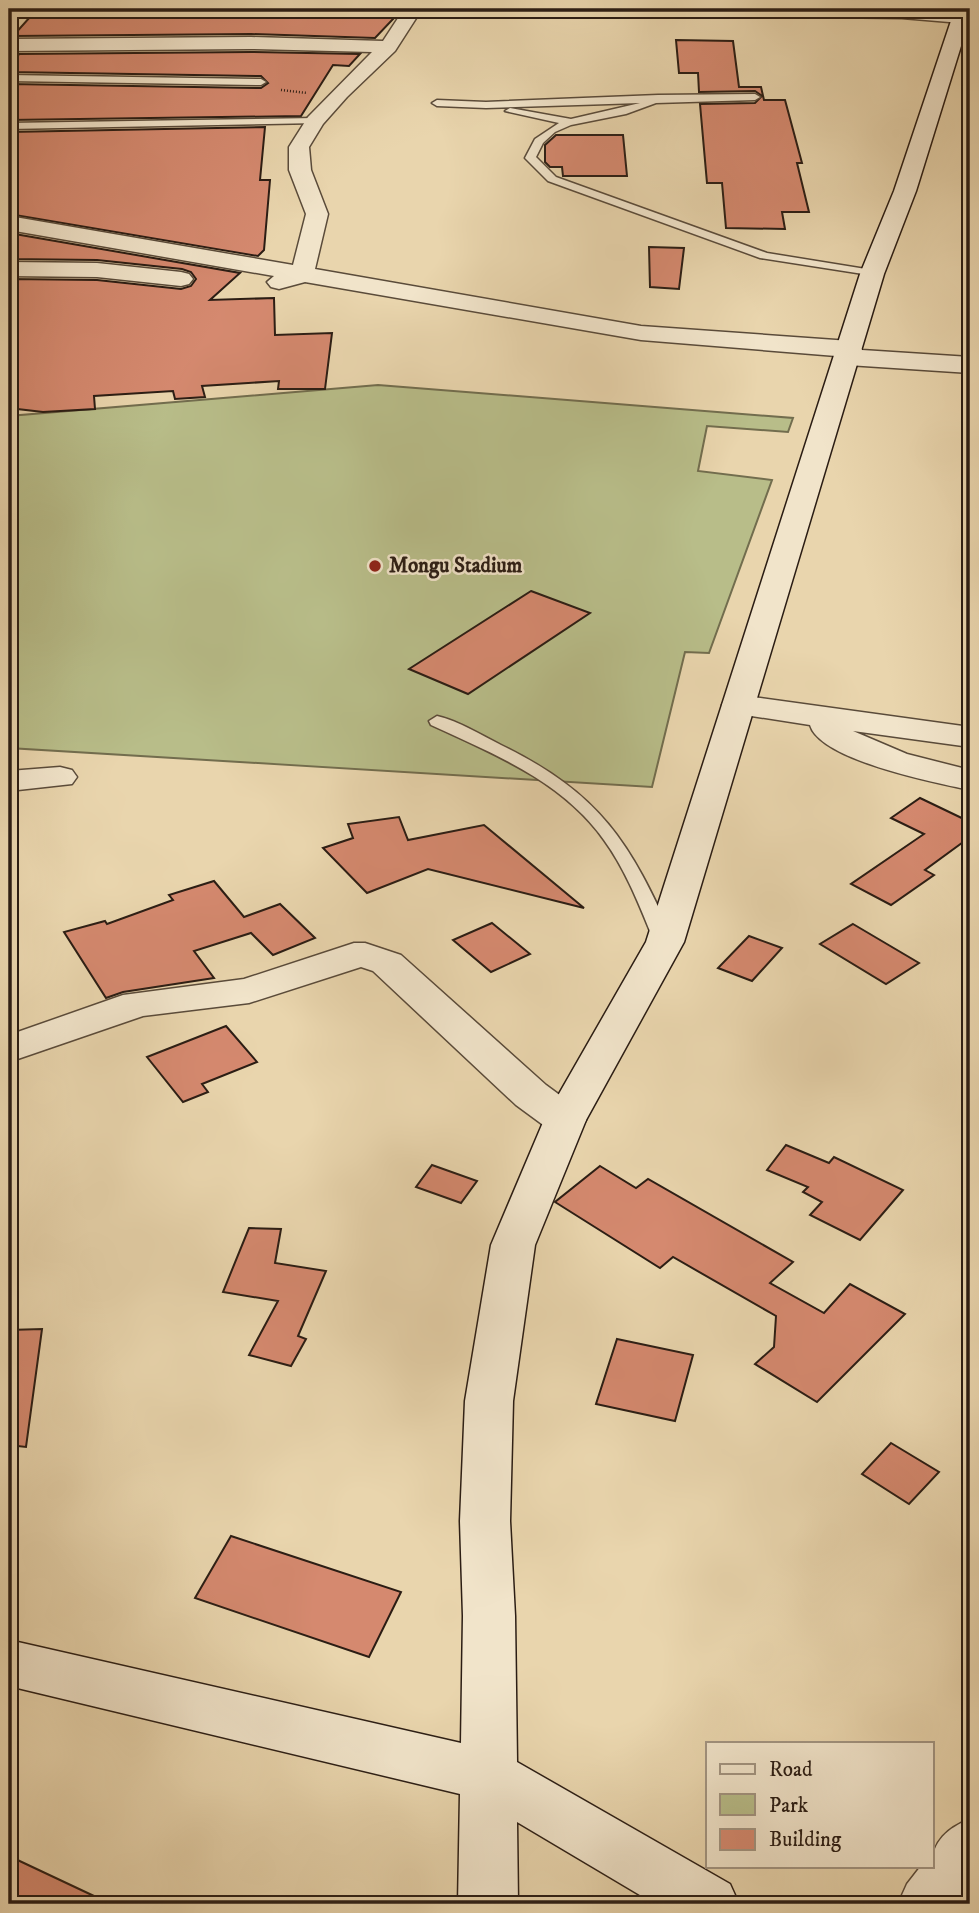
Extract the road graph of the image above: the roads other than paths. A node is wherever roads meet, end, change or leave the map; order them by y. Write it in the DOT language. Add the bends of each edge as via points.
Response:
graph roads {
  1 [pos="414,9"];
  2 [pos="595,9"];
  3 [pos="256,10"];
  4 [pos="9,11"];
  5 [pos="962,13"];
  6 [pos="9,45"];
  7 [pos="388,47"];
  8 [pos="9,78"];
  9 [pos="261,82"];
  10 [pos="755,97"];
  11 [pos="658,98"];
  12 [pos="437,103"];
  13 [pos="486,105"];
  14 [pos="315,121"];
  15 [pos="568,121"];
  16 [pos="9,126"];
  17 [pos="9,223"];
  18 [pos="9,269"];
  19 [pos="872,274"];
  20 [pos="302,275"];
  21 [pos="849,353"];
  22 [pos="970,365"];
  23 [pos="738,705"];
  24 [pos="828,717"];
  25 [pos="437,721"];
  26 [pos="970,737"];
  27 [pos="60,778"];
  28 [pos="970,780"];
  29 [pos="9,781"];
  30 [pos="665,942"];
  31 [pos="9,1048"];
  32 [pos="565,1120"];
  33 [pos="9,1662"];
  34 [pos="488,1774"];
  35 [pos="970,1846"];
  36 [pos="488,1904"];
  37 [pos="709,1904"];
  38 [pos="928,1904"];
  1 -- 7 [label="street"];
  2 -- 5 [label="street"];
  3 -- 4 [label="lane"];
  5 -- 19 [label="street" via="905,191"];
  6 -- 7 [label="street"];
  7 -- 14 [label="street"];
  8 -- 9 [label="lane"];
  10 -- 11 [label="lane"];
  11 -- 13 [label="lane"];
  11 -- 15 [label="lane" via="641,110"];
  12 -- 13 [label="lane"];
  13 -- 15 [label="lane"];
  14 -- 16 [label="lane"];
  14 -- 20 [label="street" via="299,147 300,170 317,214"];
  15 -- 19 [label="lane" via="551,129 534,146 530,159 552,179 764,256"];
  17 -- 20 [label="street"];
  18 -- 20 [label="street" via="97,270 259,285"];
  19 -- 21 [label="street"];
  20 -- 21 [label="street" via="641,333"];
  21 -- 22 [label="street"];
  21 -- 23 [label="street"];
  23 -- 24 [label="street"];
  23 -- 30 [label="street"];
  24 -- 26 [label="street"];
  24 -- 28 [label="street" via="826,727 839,738"];
  25 -- 30 [label="lane" via="522,762 580,802 610,835"];
  27 -- 29 [label="street"];
  30 -- 32 [label="street"];
  31 -- 32 [label="street" via="137,1004 249,991 365,955 387,963 531,1096"];
  32 -- 34 [label="street" via="513,1245 489,1401 485,1521"];
  33 -- 34 [label="street"];
  34 -- 36 [label="street"];
  34 -- 37 [label="street"];
  35 -- 38 [label="street"];
}
